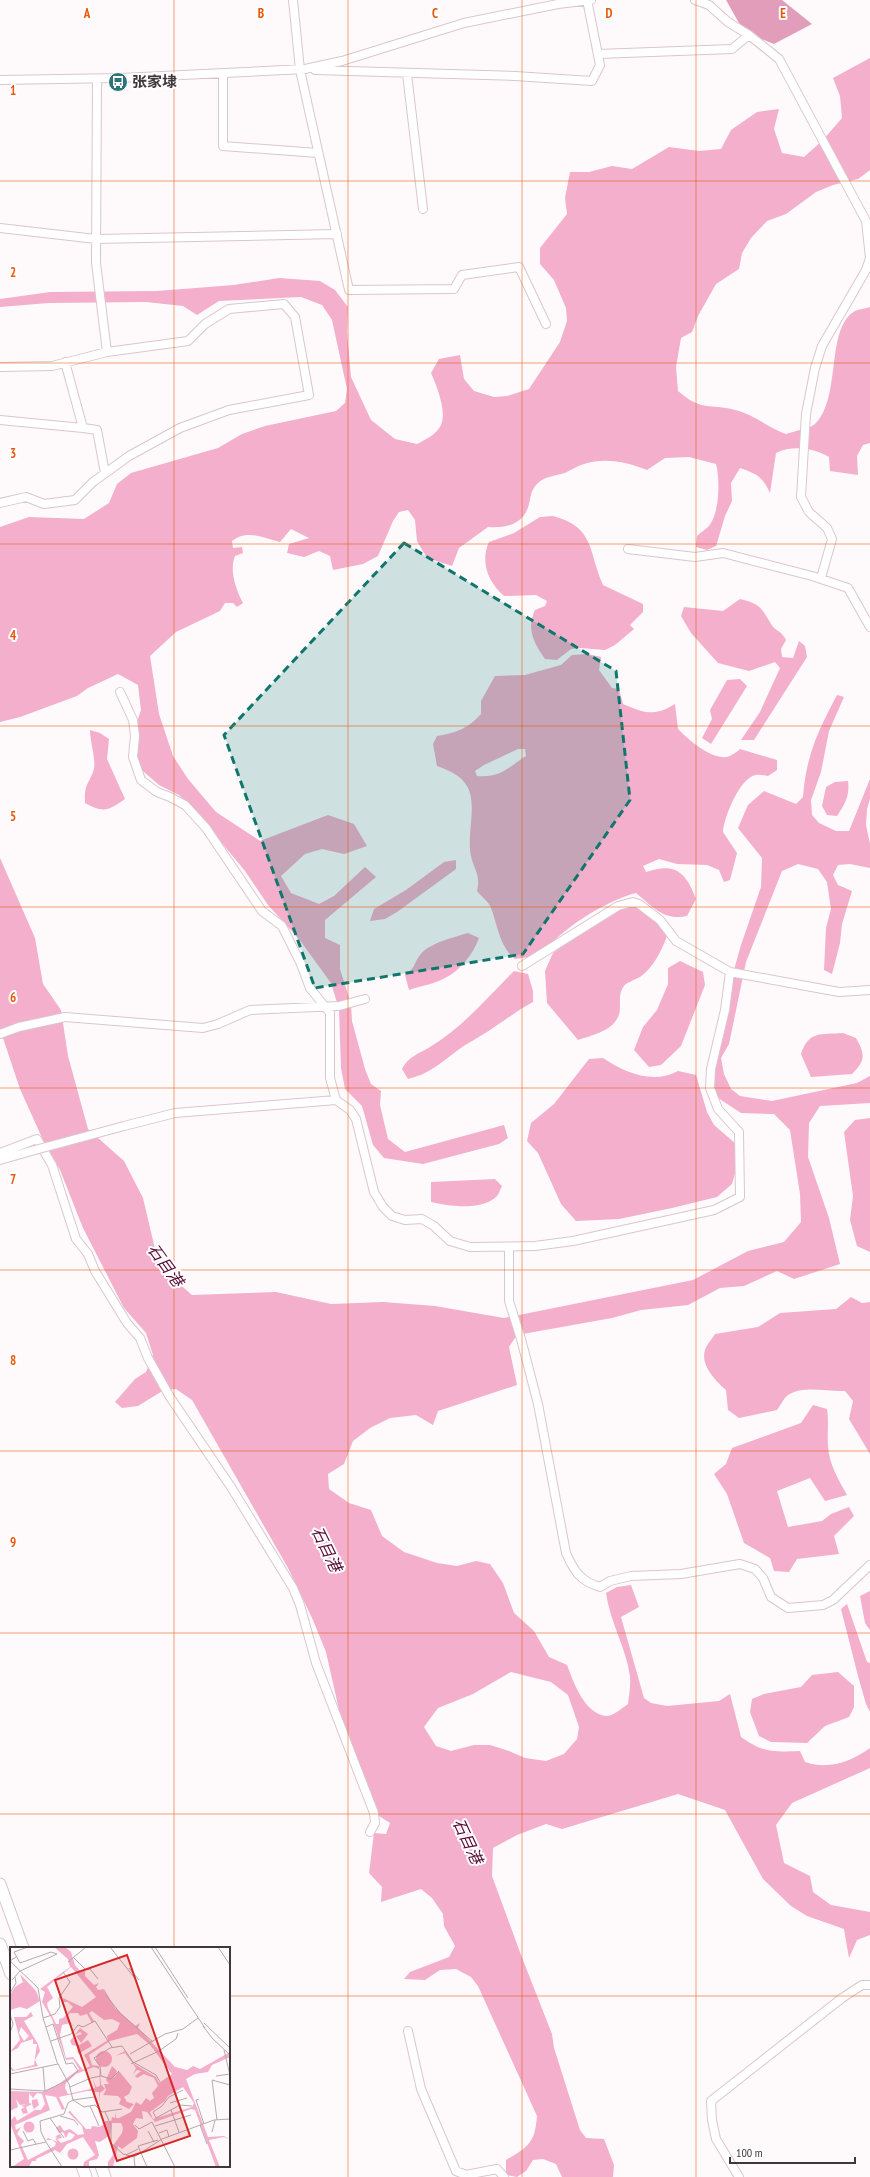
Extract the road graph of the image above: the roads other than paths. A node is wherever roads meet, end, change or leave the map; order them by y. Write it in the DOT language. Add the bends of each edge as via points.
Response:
graph roads {
  1 [pos="293,0"];
  2 [pos="587,0"];
  3 [pos="591,0"];
  4 [pos="695,0"];
  5 [pos="749,35"];
  6 [pos="598,54"];
  7 [pos="303,69"];
  8 [pos="223,73"];
  9 [pos="407,74"];
  10 [pos="97,78"];
  11 [pos="0,80"];
  12 [pos="318,153"];
  13 [pos="423,209"];
  14 [pos="0,228"];
  15 [pos="336,234"];
  16 [pos="96,239"];
  17 [pos="546,324"];
  18 [pos="107,352"];
  19 [pos="65,362"];
  20 [pos="0,366"];
  21 [pos="0,420"];
  22 [pos="83,428"];
  23 [pos="106,473"];
  24 [pos="0,503"];
  25 [pos="628,548"];
  26 [pos="821,578"];
  27 [pos="870,627"];
  28 [pos="120,692"];
  29 [pos="522,966"];
  30 [pos="730,972"];
  31 [pos="870,990"];
  32 [pos="365,999"];
  33 [pos="325,1007"];
  34 [pos="0,1034"];
  35 [pos="336,1100"];
  36 [pos="0,1153"];
  37 [pos="0,1160"];
  38 [pos="509,1247"];
  39 [pos="870,1565"];
  40 [pos="370,1832"];
  41 [pos="0,1884"];
  42 [pos="0,1944"];
  43 [pos="23,1947"];
  44 [pos="10,1971"];
  45 [pos="870,1985"];
  46 [pos="408,2031"];
  47 [pos="82,2167"];
  48 [pos="101,2167"];
  49 [pos="86,2177"];
  50 [pos="105,2177"];
  51 [pos="504,2177"];
  52 [pos="739,2177"];
  1 -- 7 [label="street"];
  2 -- 3 [label="street"];
  2 -- 6 [label="street"];
  2 -- 7 [label="street" via="464,23 342,61"];
  4 -- 5 [label="street" via="709,5 728,22"];
  5 -- 6 [label="street" via="732,49"];
  5 -- 26 [label="street" via="779,59 866,221 870,258 866,270 822,346 806,414 801,463 801,497 809,512 827,528 832,539"];
  6 -- 9 [label="street" via="600,65 592,81 515,76"];
  7 -- 8 [label="street"];
  7 -- 9 [label="street"];
  7 -- 12 [label="street"];
  8 -- 10 [label="street"];
  8 -- 12 [label="street" via="223,146"];
  9 -- 13 [label="street"];
  10 -- 11 [label="street"];
  10 -- 16 [label="street"];
  12 -- 15 [label="street"];
  14 -- 16 [label="street"];
  15 -- 16 [label="street"];
  15 -- 17 [label="street" via="349,290 454,289 462,275 519,267"];
  16 -- 18 [label="street" via="96,263"];
  18 -- 19 [label="street"];
  18 -- 23 [label="street" via="188,341 205,324 229,309 284,304 295,317 309,395 229,410 180,428 130,456"];
  19 -- 20 [label="street" via="52,366"];
  19 -- 22 [label="street"];
  21 -- 22 [label="street"];
  22 -- 23 [label="street" via="97,430"];
  23 -- 24 [label="street" via="74,500 44,504 26,498"];
  25 -- 26 [label="street" via="695,557 723,553"];
  26 -- 27 [label="street" via="848,588"];
  28 -- 33 [label="street" via="133,720 133,757 141,780 157,792 185,806 206,828 262,911 282,926 310,988"];
  29 -- 30 [label="street" via="618,906 633,902 660,920 676,941"];
  30 -- 31 [label="street" via="839,992"];
  30 -- 38 [label="street" via="725,1010 711,1069 710,1088 718,1108 738,1132 740,1197 714,1210 627,1230 574,1240"];
  32 -- 33 [label="street"];
  33 -- 34 [label="street" via="250,1010 203,1028 60,1018"];
  33 -- 35 [label="street" via="330,1013 330,1078"];
  35 -- 37 [label="street, bridge" via="175,1113"];
  35 -- 38 [label="street" via="350,1110 356,1119 374,1192 392,1216 405,1220 422,1219 450,1241 470,1247"];
  36 -- 40 [label="street" via="37,1139 52,1166 76,1239 88,1254 95,1271 127,1323 140,1338 170,1397 231,1487 293,1588 316,1663 374,1813 375,1823"];
  38 -- 39 [label="street" via="509,1301 538,1404 566,1553 573,1569 587,1583 600,1587 610,1581 631,1576 681,1574 740,1564 755,1569 763,1578 771,1597 788,1608 823,1605 833,1600"];
  41 -- 43 [label="street"];
  42 -- 44 [label="street"];
  45 -- 52 [label="street" via="862,1985 842,1998 711,2101 716,2139"];
  46 -- 51 [label="street" via="420,2089 456,2171 466,2175 497,2168"];
  47 -- 49 [label="street"];
  48 -- 50 [label="street"];
}
